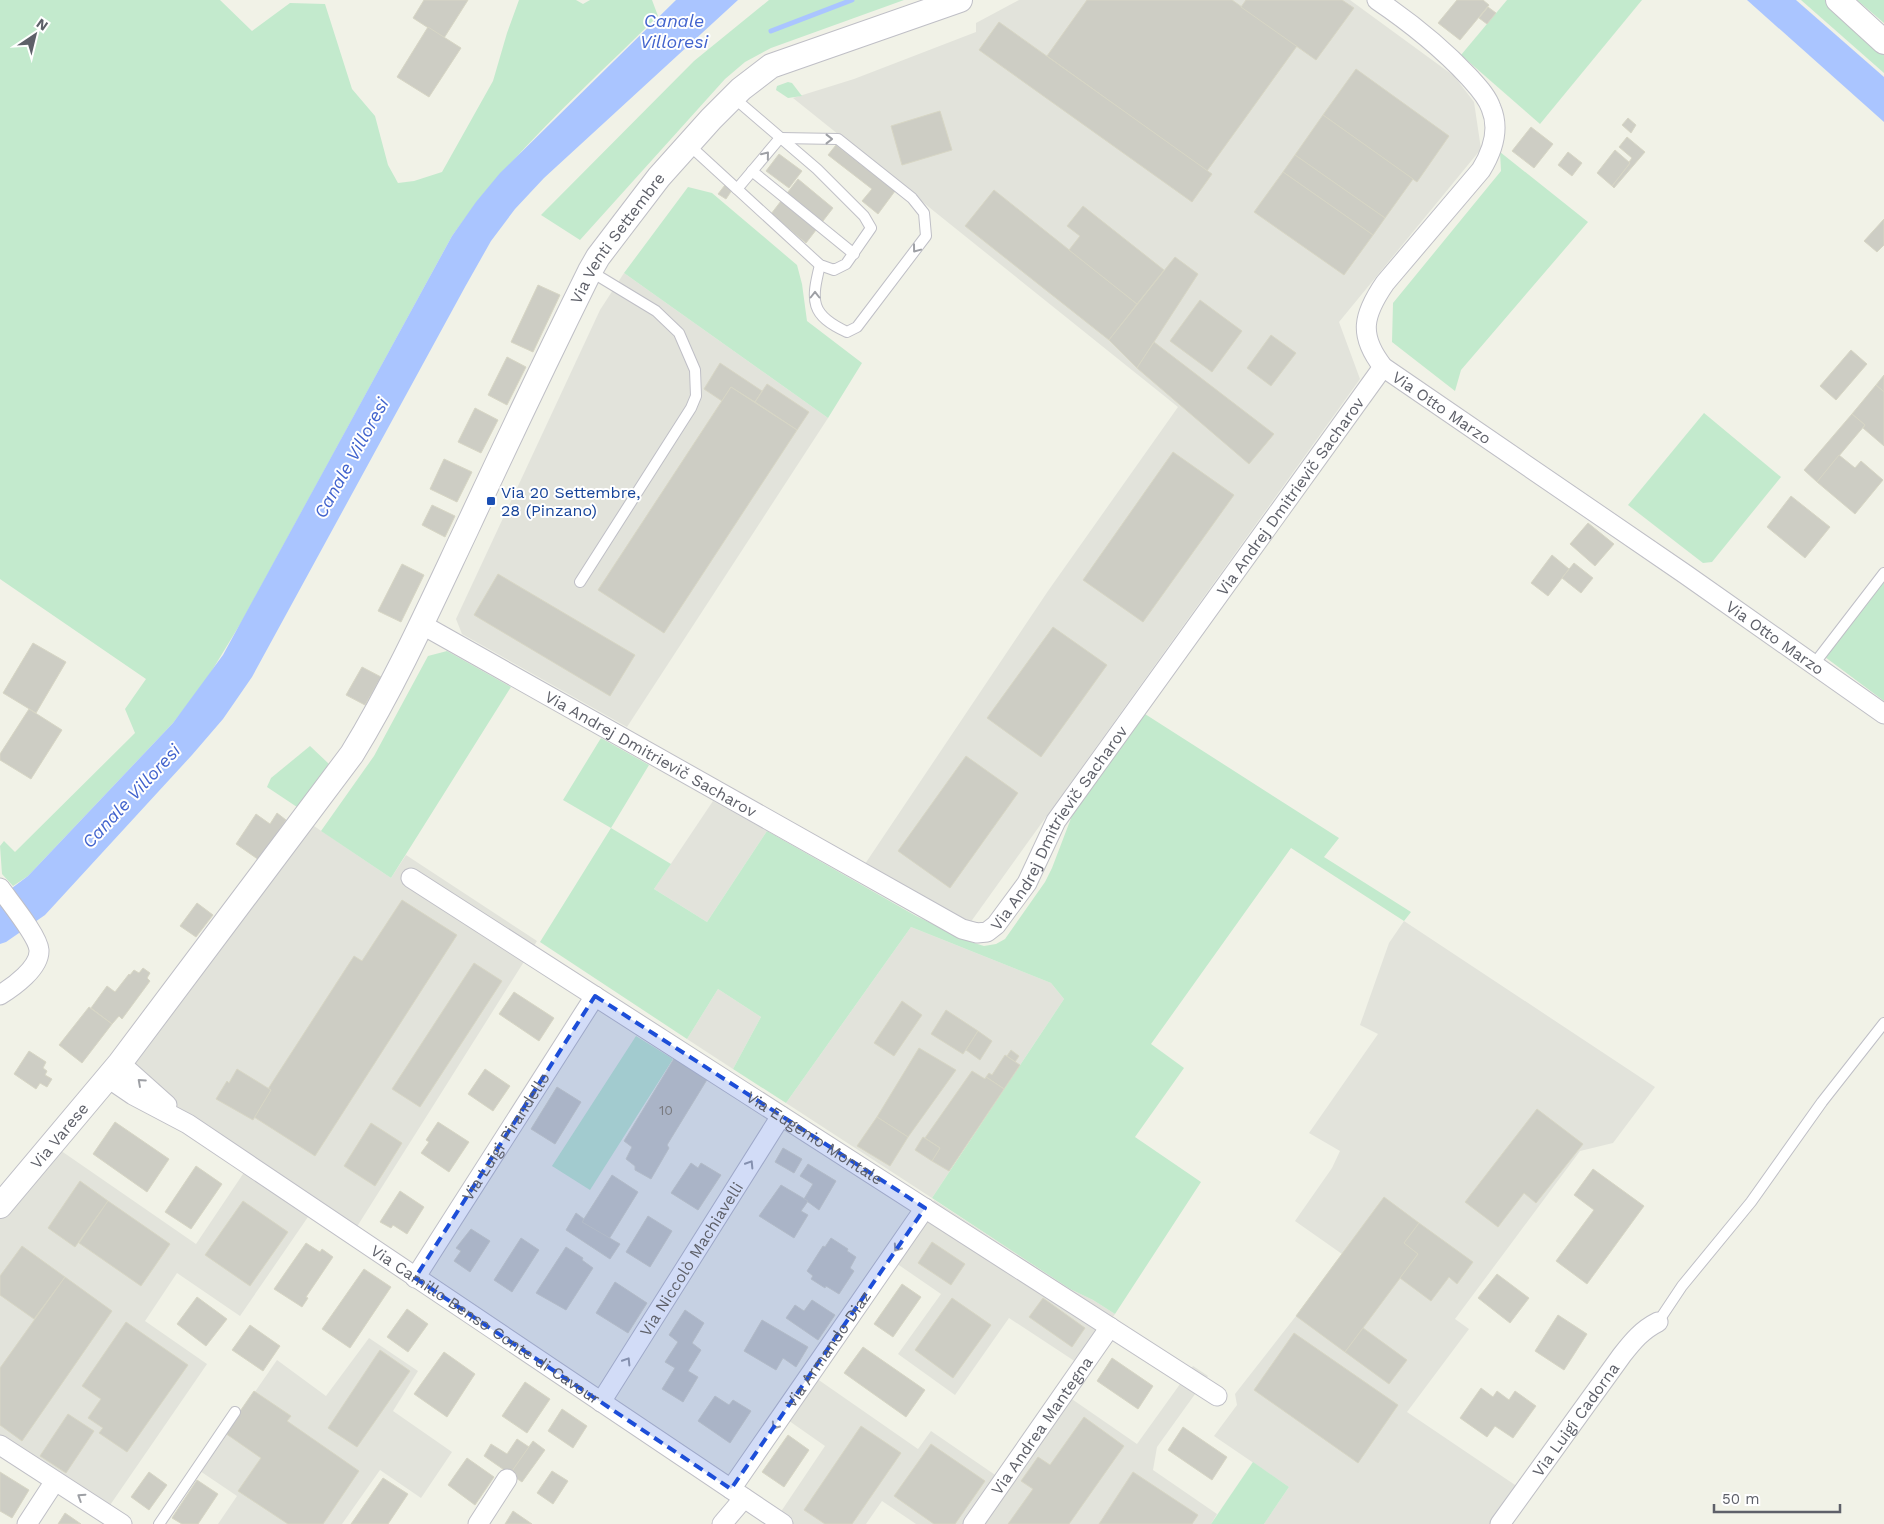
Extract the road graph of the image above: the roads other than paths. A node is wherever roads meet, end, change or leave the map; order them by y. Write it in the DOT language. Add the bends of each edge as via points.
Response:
graph roads {
  1 [pos="960,0"];
  2 [pos="1377,0"];
  3 [pos="1838,0"];
  4 [pos="1884,42"];
  5 [pos="733,97"];
  6 [pos="780,138"];
  7 [pos="688,144"];
  8 [pos="752,171"];
  9 [pos="737,189"];
  10 [pos="854,254"];
  11 [pos="820,265"];
  12 [pos="590,271"];
  13 [pos="1382,367"];
  14 [pos="1884,573"];
  15 [pos="580,582"];
  16 [pos="422,624"];
  17 [pos="1814,664"];
  18 [pos="1884,714"];
  19 [pos="411,878"];
  20 [pos="0,888"];
  21 [pos="0,996"];
  22 [pos="595,996"];
  23 [pos="1884,1023"];
  24 [pos="114,1071"];
  25 [pos="780,1116"];
  26 [pos="1,1203"];
  27 [pos="925,1208"];
  28 [pos="415,1278"];
  29 [pos="1658,1322"];
  30 [pos="1110,1327"];
  31 [pos="1217,1396"];
  32 [pos="601,1402"];
  33 [pos="235,1412"];
  34 [pos="0,1445"];
  35 [pos="507,1479"];
  36 [pos="55,1480"];
  37 [pos="738,1494"];
  38 [pos="27,1524"];
  39 [pos="122,1524"];
  40 [pos="159,1524"];
  41 [pos="478,1524"];
  42 [pos="722,1524"];
  43 [pos="783,1524"];
  44 [pos="973,1524"];
  45 [pos="1500,1524"];
  1 -- 5 [label="street, Via Venti Settembre" via="771,66"];
  2 -- 13 [label="street, Via Otto Marzo" via="1448,54 1482,92 1492,108 1495,124 1489,157 1481,170 1374,300 1366,318 1366,335 1372,353"];
  3 -- 4 [label="street"];
  5 -- 6 [label="lane"];
  5 -- 7 [label="street, Via Venti Settembre"];
  8 -- 6 [label="lane, one-way"];
  6 -- 10 [label="lane" via="864,216 871,228"];
  6 -- 11 [label="lane, one-way" via="838,139 912,198 924,213 926,236 857,327 847,332 820,315 814,301"];
  7 -- 9 [label="lane"];
  7 -- 12 [label="street, Via Venti Settembre" via="647,192"];
  8 -- 9 [label="lane"];
  8 -- 10 [label="lane"];
  9 -- 11 [label="lane"];
  10 -- 11 [label="lane" via="846,264 834,270"];
  12 -- 15 [label="lane" via="656,311 679,333 695,370 696,396 692,408"];
  12 -- 16 [label="street, Via Venti Settembre"];
  13 -- 16 [label="street, Via Andrej Dmitrievič Sacharov" via="1056,821 1027,883 996,925 987,932 962,929"];
  13 -- 17 [label="street, Via Otto Marzo"];
  14 -- 17 [label="lane"];
  16 -- 24 [label="street, Via Venti Settembre" via="352,754"];
  17 -- 18 [label="street, Via Otto Marzo"];
  19 -- 22 [label="street, Via Eugenio Montale"];
  20 -- 21 [label="street" via="32,934 39,950 36,961 24,976"];
  22 -- 25 [label="street, Via Eugenio Montale"];
  22 -- 28 [label="street, Via Luigi Pirandello"];
  23 -- 29 [label="lane" via="1750,1202 1682,1286"];
  24 -- 26 [label="street, Via Varese"];
  24 -- 28 [label="street, Via Camillo Benso Conte di Cavour"];
  25 -- 27 [label="street, Via Eugenio Montale"];
  32 -- 25 [label="street, Via Niccolò Machiavelli, one-way"];
  27 -- 30 [label="street, Via Eugenio Montale"];
  27 -- 37 [label="street, Via Armando Diaz, one-way"];
  28 -- 32 [label="street, Via Camillo Benso Conte di Cavour"];
  29 -- 45 [label="street, Via Luigi Cadorna" via="1638,1335 1622,1355"];
  30 -- 31 [label="street, Via Eugenio Montale"];
  30 -- 44 [label="street, Via Andrea Mantegna"];
  32 -- 37 [label="street, Via Camillo Benso Conte di Cavour"];
  33 -- 40 [label="lane"];
  34 -- 36 [label="street"];
  35 -- 41 [label="street"];
  36 -- 38 [label="street"];
  39 -- 36 [label="street, one-way"];
  37 -- 42 [label="street, Via Armando Diaz"];
  37 -- 43 [label="street, Via Camillo Benso Conte di Cavour"];
}
